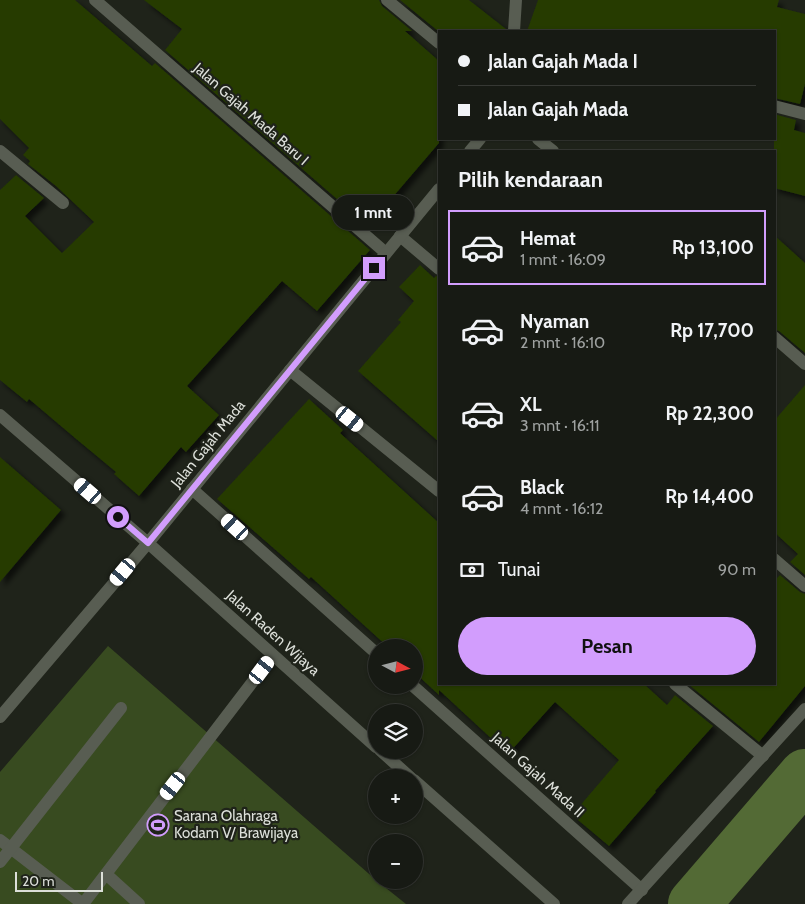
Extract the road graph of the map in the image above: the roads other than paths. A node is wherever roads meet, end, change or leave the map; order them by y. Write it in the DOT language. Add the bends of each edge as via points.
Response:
graph roads {
  1 [pos="96,0"];
  2 [pos="387,0"];
  3 [pos="516,0"];
  4 [pos="514,30"];
  5 [pos="438,42"];
  6 [pos="776,107"];
  7 [pos="805,114"];
  8 [pos="479,140"];
  9 [pos="539,140"];
  10 [pos="471,150"];
  11 [pos="552,150"];
  12 [pos="0,151"];
  13 [pos="438,190"];
  14 [pos="63,203"];
  15 [pos="400,236"];
  16 [pos="386,253"];
  17 [pos="438,268"];
  18 [pos="776,339"];
  19 [pos="805,364"];
  20 [pos="290,370"];
  21 [pos="0,415"];
  22 [pos="192,489"];
  23 [pos="438,490"];
  24 [pos="148,543"];
  25 [pos="776,561"];
  26 [pos="805,586"];
  27 [pos="368,646"];
  28 [pos="273,655"];
  29 [pos="676,685"];
  30 [pos="422,694"];
  31 [pos="121,708"];
  32 [pos="805,709"];
  33 [pos="0,717"];
  34 [pos="368,740"];
  35 [pos="763,756"];
  36 [pos="390,759"];
  37 [pos="401,769"];
  38 [pos="423,789"];
  39 [pos="0,840"];
  40 [pos="12,849"];
  41 [pos="0,862"];
  42 [pos="106,874"];
  43 [pos="642,890"];
  44 [pos="545,901"];
  45 [pos="139,904"];
  46 [pos="628,904"];
  1 -- 16 [label="street, Jalan Gajah Mada Baru I"];
  2 -- 5 [label="street"];
  3 -- 4 [label="street"];
  6 -- 7 [label="street"];
  8 -- 10 [label="street"];
  9 -- 11 [label="street"];
  12 -- 14 [label="street"];
  13 -- 15 [label="street, Jalan Gajah Mada"];
  15 -- 16 [label="street, Jalan Gajah Mada"];
  15 -- 17 [label="street"];
  16 -- 20 [label="street, Jalan Gajah Mada"];
  18 -- 19 [label="street"];
  20 -- 22 [label="street, Jalan Gajah Mada"];
  20 -- 23 [label="street"];
  21 -- 24 [label="street, Jalan Raden Wijaya"];
  22 -- 24 [label="street, Jalan Gajah Mada"];
  22 -- 27 [label="street"];
  24 -- 28 [label="street, Jalan Raden Wijaya"];
  24 -- 33 [label="street, Jalan Gajah Mada"];
  25 -- 26 [label="street"];
  28 -- 34 [label="street, Jalan Raden Wijaya"];
  28 -- 42 [label="street"];
  29 -- 35 [label="street"];
  30 -- 43 [label="street, Jalan Gajah Mada II"];
  31 -- 40 [label="street"];
  32 -- 35 [label="street"];
  35 -- 43 [label="street"];
  36 -- 37 [label="street"];
  38 -- 44 [label="street"];
  39 -- 40 [label="street"];
  40 -- 41 [label="street"];
  40 -- 42 [label="street" via="83,904"];
  42 -- 45 [label="street"];
  43 -- 46 [label="street"];
}
